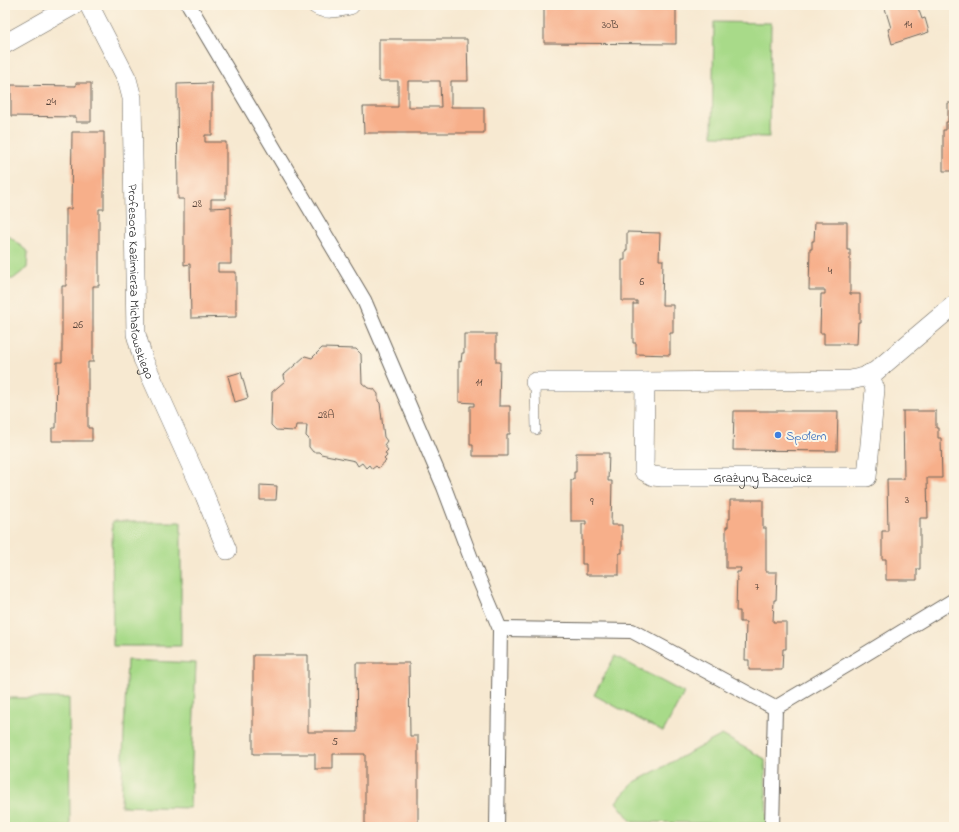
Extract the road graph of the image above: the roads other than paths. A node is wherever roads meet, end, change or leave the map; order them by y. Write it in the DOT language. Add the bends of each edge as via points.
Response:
graph roads {
  1 [pos="74,5"];
  2 [pos="89,5"];
  3 [pos="189,5"];
  4 [pos="317,5"];
  5 [pos="350,5"];
  6 [pos="5,44"];
  7 [pos="954,305"];
  8 [pos="869,374"];
  9 [pos="535,382"];
  10 [pos="645,382"];
  11 [pos="536,430"];
  12 [pos="227,550"];
  13 [pos="954,600"];
  14 [pos="500,630"];
  15 [pos="775,708"];
  16 [pos="497,827"];
  17 [pos="772,827"];
  1 -- 6 [label="street"];
  2 -- 12 [label="street, Profesora Kazimierza Michałowskiego" via="128,79 132,98 136,334 143,359"];
  3 -- 14 [label="street" via="364,300 444,487"];
  4 -- 5 [label="street" via="335,9"];
  7 -- 8 [label="street" via="876,371"];
  8 -- 10 [label="street" via="850,380"];
  8 -- 10 [label="street, Grażyny Bacewicz" via="875,389 867,477 653,476 644,471"];
  9 -- 10 [label="street"];
  9 -- 11 [label="lane"];
  13 -- 15 [label="street"];
  14 -- 15 [label="street" via="632,631"];
  14 -- 16 [label="street"];
  15 -- 17 [label="street"];
}
